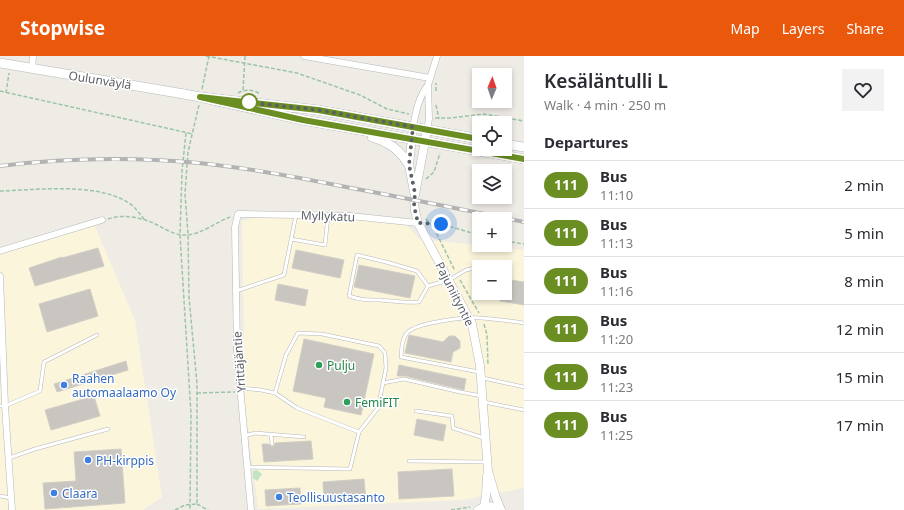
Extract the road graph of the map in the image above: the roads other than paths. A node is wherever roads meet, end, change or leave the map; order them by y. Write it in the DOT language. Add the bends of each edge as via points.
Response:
graph roads {
  1 [pos="33,56"];
  2 [pos="304,56"];
  3 [pos="437,56"];
  4 [pos="0,63"];
  5 [pos="32,69"];
  6 [pos="433,78"];
  7 [pos="428,85"];
  8 [pos="214,100"];
  9 [pos="332,126"];
  10 [pos="413,127"];
  11 [pos="427,130"];
  12 [pos="472,138"];
  13 [pos="412,140"];
  14 [pos="425,142"];
  15 [pos="512,145"];
  16 [pos="524,147"];
  17 [pos="524,159"];
  18 [pos="409,165"];
  19 [pos="415,193"];
  20 [pos="238,214"];
  21 [pos="296,215"];
  22 [pos="328,216"];
  23 [pos="102,220"];
  24 [pos="418,223"];
  25 [pos="291,239"];
  26 [pos="0,251"];
  27 [pos="472,269"];
  28 [pos="0,276"];
  29 [pos="449,280"];
  30 [pos="428,286"];
  31 [pos="236,291"];
  32 [pos="469,318"];
  33 [pos="524,323"];
  34 [pos="97,335"];
  35 [pos="481,375"];
  36 [pos="383,383"];
  37 [pos="524,386"];
  38 [pos="240,390"];
  39 [pos="275,393"];
  40 [pos="482,399"];
  41 [pos="3,406"];
  42 [pos="524,410"];
  43 [pos="416,411"];
  44 [pos="108,429"];
  45 [pos="359,432"];
  46 [pos="271,435"];
  47 [pos="244,436"];
  48 [pos="304,437"];
  49 [pos="485,438"];
  50 [pos="272,444"];
  51 [pos="9,458"];
  52 [pos="409,461"];
  53 [pos="487,462"];
  54 [pos="247,467"];
  55 [pos="488,471"];
  56 [pos="0,496"];
  57 [pos="11,498"];
  58 [pos="480,509"];
  59 [pos="12,510"];
  60 [pos="251,510"];
  61 [pos="501,510"];
  1 -- 5 [label="street"];
  2 -- 6 [label="street"];
  3 -- 6 [label="street"];
  4 -- 5 [label="main road, Oulunväylä"];
  5 -- 8 [label="main road, Oulunväylä, bridge"];
  6 -- 7 [label="street"];
  7 -- 10 [label="street" via="422,94"];
  7 -- 11 [label="street"];
  8 -- 9 [label="main road, Oulunväylä"];
  8 -- 10 [label="main road, Oulunväylä" via="294,107"];
  9 -- 13 [label="main road, Oulunväylä"];
  9 -- 18 [label="main road" via="387,142 401,153"];
  10 -- 11 [label="main road, Oulunväylä"];
  10 -- 13 [label="street, Pajuniityntie"];
  11 -- 12 [label="main road, Oulunväylä"];
  11 -- 14 [label="street, Pajuniityntie"];
  13 -- 14 [label="main road, Oulunväylä"];
  13 -- 18 [label="street, Pajuniityntie"];
  14 -- 17 [label="main road, Oulunväylä"];
  14 -- 19 [label="street, Pajuniityntie"];
  15 -- 16 [label="main road"];
  18 -- 19 [label="street, Pajuniityntie"];
  19 -- 24 [label="street, Pajuniityntie" via="414,206"];
  20 -- 21 [label="street, Myllykatu"];
  20 -- 31 [label="street, Yrittäjäntie" via="235,227"];
  21 -- 22 [label="street, Myllykatu"];
  21 -- 25 [label="lane"];
  22 -- 24 [label="street, Myllykatu"];
  22 -- 25 [label="lane" via="325,245"];
  23 -- 26 [label="street"];
  24 -- 29 [label="street, Pajuniityntie"];
  25 -- 31 [label="lane" via="284,275"];
  27 -- 29 [label="lane"];
  28 -- 41 [label="street"];
  29 -- 30 [label="lane"];
  29 -- 32 [label="street, Pajuniityntie"];
  30 -- 30 [label="lane" via="417,271 357,255 349,296 360,300 419,302"];
  31 -- 38 [label="street, Yrittäjäntie"];
  32 -- 33 [label="lane"];
  32 -- 35 [label="street, Pajuniityntie"];
  32 -- 35 [label="lane" via="421,325 407,333 402,341 401,357"];
  34 -- 41 [label="lane" via="44,362 40,391"];
  35 -- 37 [label="lane"];
  35 -- 40 [label="street, Pajuniityntie"];
  36 -- 39 [label="lane" via="385,353 379,346 322,334 298,333 286,355"];
  36 -- 40 [label="lane" via="404,379"];
  36 -- 45 [label="lane" via="378,408"];
  38 -- 39 [label="lane"];
  38 -- 47 [label="street, Yrittäjäntie"];
  39 -- 45 [label="lane" via="297,408"];
  40 -- 42 [label="lane"];
  40 -- 49 [label="street, Pajuniityntie"];
  41 -- 51 [label="street"];
  43 -- 49 [label="lane" via="452,416 453,428"];
  44 -- 51 [label="lane"];
  45 -- 54 [label="lane" via="350,469"];
  46 -- 47 [label="lane" via="255,433"];
  46 -- 48 [label="lane"];
  46 -- 50 [label="lane"];
  47 -- 54 [label="street, Yrittäjäntie"];
  49 -- 53 [label="street, Pajuniityntie"];
  51 -- 57 [label="street"];
  52 -- 53 [label="lane"];
  53 -- 55 [label="street, Pajuniityntie"];
  54 -- 60 [label="street, Yrittäjäntie"];
  55 -- 58 [label="street, Pajuniityntie" via="486,495"];
  55 -- 61 [label="street, Pajuniityntie"];
  56 -- 57 [label="lane"];
  57 -- 59 [label="street"];
  58 -- 61 [label="street" via="494,507"];
}
